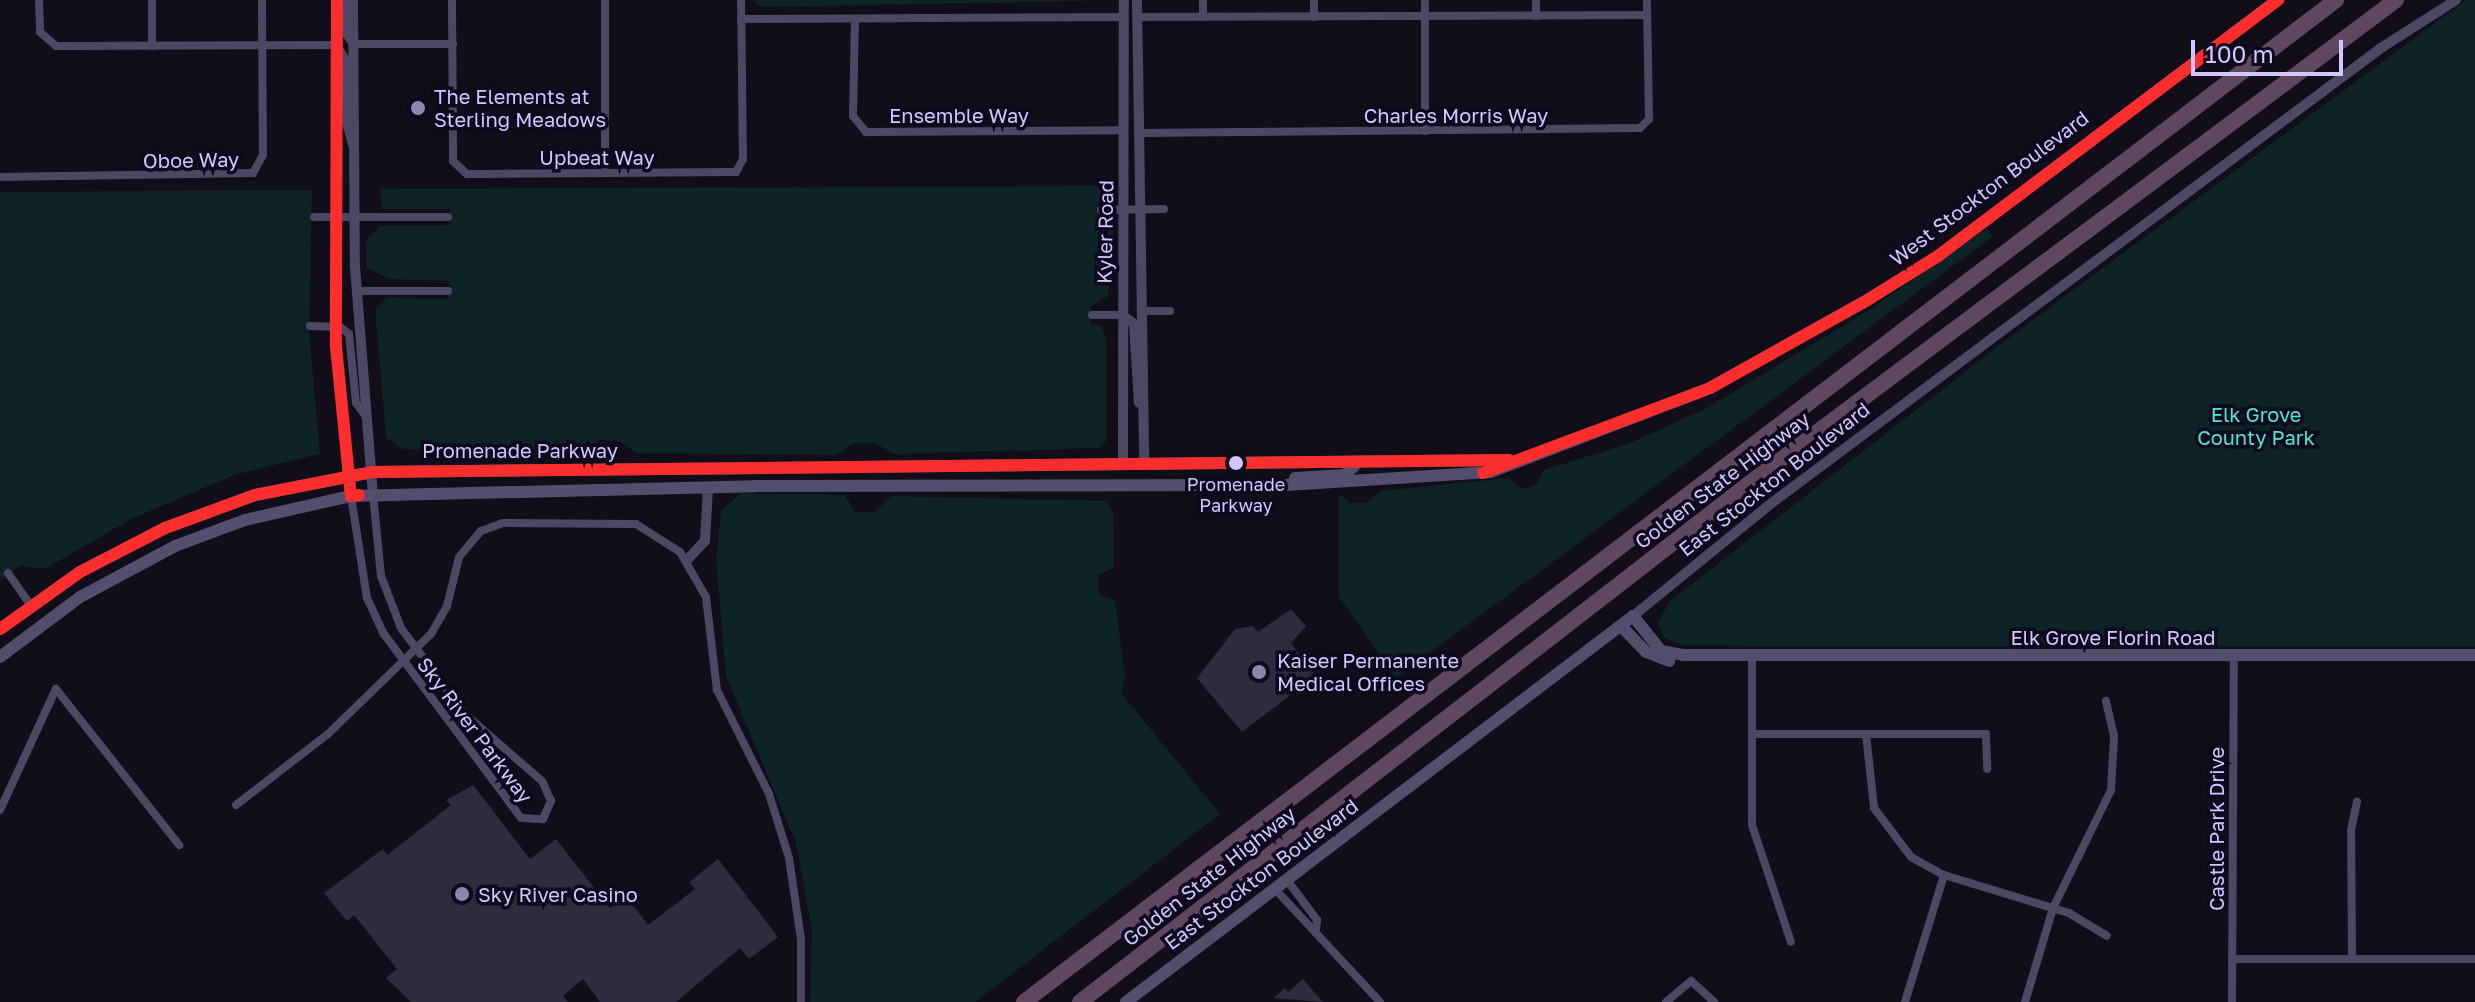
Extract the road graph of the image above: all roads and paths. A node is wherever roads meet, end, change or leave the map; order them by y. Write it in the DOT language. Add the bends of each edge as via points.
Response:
graph roads {
  1 [pos="39,0"];
  2 [pos="152,0"];
  3 [pos="262,0"];
  4 [pos="337,0"];
  5 [pos="344,0"];
  6 [pos="353,0"];
  7 [pos="452,0"];
  8 [pos="605,0"];
  9 [pos="741,0"];
  10 [pos="1124,0"];
  11 [pos="1131,0"];
  12 [pos="1137,0"];
  13 [pos="1203,0"];
  14 [pos="1314,0"];
  15 [pos="1425,0"];
  16 [pos="1536,0"];
  17 [pos="1647,0"];
  18 [pos="2278,0"];
  19 [pos="2336,0"];
  20 [pos="2396,0"];
  21 [pos="2456,0"];
  22 [pos="1647,15"];
  23 [pos="1425,16"];
  24 [pos="1536,16"];
  25 [pos="1124,17"];
  26 [pos="1137,17"];
  27 [pos="1203,17"];
  28 [pos="1314,17"];
  29 [pos="741,19"];
  30 [pos="855,19"];
  31 [pos="353,44"];
  32 [pos="453,44"];
  33 [pos="262,45"];
  34 [pos="337,45"];
  35 [pos="152,46"];
  36 [pos="1124,130"];
  37 [pos="1139,130"];
  38 [pos="1425,131"];
  39 [pos="353,148"];
  40 [pos="605,173"];
  41 [pos="0,177"];
  42 [pos="1124,209"];
  43 [pos="1141,209"];
  44 [pos="1164,209"];
  45 [pos="1101,210"];
  46 [pos="314,217"];
  47 [pos="338,217"];
  48 [pos="354,217"];
  49 [pos="448,217"];
  50 [pos="356,291"];
  51 [pos="445,291"];
  52 [pos="1142,311"];
  53 [pos="1170,311"];
  54 [pos="1092,315"];
  55 [pos="1122,315"];
  56 [pos="310,326"];
  57 [pos="336,326"];
  58 [pos="1710,388"];
  59 [pos="1143,412"];
  60 [pos="366,417"];
  61 [pos="1509,460"];
  62 [pos="1429,464"];
  63 [pos="1123,465"];
  64 [pos="1144,465"];
  65 [pos="1355,465"];
  66 [pos="968,467"];
  67 [pos="862,468"];
  68 [pos="372,472"];
  69 [pos="349,475"];
  70 [pos="1360,483"];
  71 [pos="1286,485"];
  72 [pos="755,486"];
  73 [pos="865,486"];
  74 [pos="708,488"];
  75 [pos="373,494"];
  76 [pos="351,496"];
  77 [pos="687,560"];
  78 [pos="8,573"];
  79 [pos="30,605"];
  80 [pos="1633,616"];
  81 [pos="1621,626"];
  82 [pos="0,629"];
  83 [pos="415,647"];
  84 [pos="2475,655"];
  85 [pos="2234,656"];
  86 [pos="0,657"];
  87 [pos="1752,657"];
  88 [pos="401,659"];
  89 [pos="2106,701"];
  90 [pos="1753,734"];
  91 [pos="1866,734"];
  92 [pos="1987,769"];
  93 [pos="2357,802"];
  94 [pos="236,805"];
  95 [pos="1,806"];
  96 [pos="179,845"];
  97 [pos="1944,875"];
  98 [pos="1287,880"];
  99 [pos="1275,889"];
  100 [pos="2053,908"];
  101 [pos="1316,929"];
  102 [pos="2107,936"];
  103 [pos="1791,942"];
  104 [pos="2352,958"];
  105 [pos="2232,959"];
  106 [pos="2475,959"];
  107 [pos="801,1002"];
  108 [pos="1024,1002"];
  109 [pos="1080,1002"];
  110 [pos="1126,1002"];
  111 [pos="1380,1002"];
  112 [pos="1666,1002"];
  113 [pos="1714,1002"];
  114 [pos="1905,1002"];
  115 [pos="2025,1002"];
  116 [pos="2232,1002"];
  1 -- 35 [label="street" via="40,32 52,46"];
  2 -- 35 [label="street"];
  3 -- 33 [label="street, Oboe Way"];
  4 -- 34 [label="street"];
  5 -- 31 [label="street" via="345,36"];
  6 -- 31 [label="street"];
  7 -- 32 [label="street, Upbeat Way"];
  8 -- 40 [label="street"];
  9 -- 29 [label="street, Upbeat Way"];
  10 -- 25 [label="street, Kyler Road"];
  11 -- 26 [label="street"];
  12 -- 26 [label="street, Kyler Road"];
  13 -- 27 [label="street"];
  14 -- 28 [label="street"];
  15 -- 23 [label="street"];
  16 -- 24 [label="street"];
  17 -- 22 [label="street, Charles Morris Way"];
  18 -- 58 [label="main road, West Stockton Boulevard" via="1938,256"];
  19 -- 108 [label="highway, Golden State Highway"];
  20 -- 109 [label="highway, Golden State Highway" via="1735,495"];
  21 -- 80 [label="street, East Stockton Boulevard" via="2381,48 1769,505"];
  22 -- 24 [label="street"];
  22 -- 38 [label="street, Charles Morris Way" via="1646,125"];
  23 -- 24 [label="street"];
  23 -- 28 [label="street"];
  23 -- 38 [label="street"];
  25 -- 30 [label="street"];
  25 -- 36 [label="street, Kyler Road"];
  25 -- 37 [label="street" via="1131,28 1132,106"];
  26 -- 27 [label="street"];
  26 -- 37 [label="street, Kyler Road"];
  27 -- 28 [label="street"];
  29 -- 30 [label="street"];
  29 -- 40 [label="street, Upbeat Way" via="740,169"];
  30 -- 36 [label="street, Ensemble Way" via="853,116 866,132"];
  31 -- 32 [label="street"];
  31 -- 39 [label="street"];
  32 -- 40 [label="street, Upbeat Way" via="458,171"];
  33 -- 34 [label="street"];
  33 -- 35 [label="street"];
  33 -- 41 [label="street, Oboe Way" via="263,155 253,173"];
  34 -- 39 [label="street" via="346,60 346,123"];
  34 -- 47 [label="street"];
  36 -- 42 [label="street, Kyler Road"];
  37 -- 38 [label="street, Charles Morris Way"];
  37 -- 43 [label="street, Kyler Road"];
  39 -- 48 [label="street"];
  42 -- 43 [label="street"];
  42 -- 45 [label="street"];
  42 -- 55 [label="street, Kyler Road"];
  43 -- 44 [label="street"];
  43 -- 52 [label="street, Kyler Road"];
  46 -- 47 [label="street"];
  47 -- 48 [label="street"];
  47 -- 57 [label="street"];
  48 -- 49 [label="street"];
  48 -- 50 [label="street"];
  50 -- 51 [label="street"];
  50 -- 60 [label="street"];
  52 -- 53 [label="street"];
  52 -- 59 [label="street, Kyler Road"];
  54 -- 55 [label="street"];
  55 -- 59 [label="street" via="1134,324 1135,384"];
  55 -- 63 [label="street, Kyler Road"];
  56 -- 57 [label="street"];
  57 -- 60 [label="street" via="350,337 356,403"];
  57 -- 69 [label="street"];
  58 -- 61 [label="main road, Promenade Parkway"];
  59 -- 64 [label="street, Kyler Road"];
  60 -- 68 [label="street"];
  61 -- 62 [label="main road, Promenade Parkway" via="1489,456"];
  61 -- 70 [label="main road, Promenade Parkway" via="1478,474"];
  62 -- 65 [label="main road, Promenade Parkway"];
  62 -- 70 [label="main road" via="1423,471 1373,475"];
  63 -- 64 [label="main road, Promenade Parkway"];
  63 -- 66 [label="main road, Promenade Parkway"];
  64 -- 65 [label="main road, Promenade Parkway"];
  65 -- 71 [label="main road" via="1345,475 1292,479"];
  66 -- 67 [label="main road, Promenade Parkway"];
  66 -- 73 [label="main road" via="949,478 877,479"];
  67 -- 68 [label="main road, Promenade Parkway"];
  67 -- 72 [label="main road" via="852,479"];
  68 -- 69 [label="main road, Promenade Parkway"];
  68 -- 75 [label="street"];
  69 -- 76 [label="street"];
  69 -- 79 [label="main road, Promenade Parkway" via="255,495 174,524 98,561"];
  70 -- 71 [label="main road, Promenade Parkway"];
  71 -- 73 [label="main road, Promenade Parkway"];
  72 -- 73 [label="main road, Promenade Parkway"];
  72 -- 74 [label="main road, Promenade Parkway"];
  74 -- 75 [label="main road, Promenade Parkway"];
  74 -- 77 [label="street" via="705,541"];
  75 -- 76 [label="main road, Promenade Parkway"];
  75 -- 83 [label="street, Sky River Parkway" via="385,589"];
  76 -- 86 [label="main road, Promenade Parkway" via="256,517 175,546 80,597"];
  76 -- 88 [label="street, Sky River Parkway" via="367,598"];
  77 -- 83 [label="street" via="664,538 626,522 496,524 464,549 443,616"];
  77 -- 107 [label="street" via="709,608 717,690 785,841 799,915"];
  78 -- 79 [label="street"];
  79 -- 82 [label="main road, Promenade Parkway"];
  80 -- 81 [label="main road, East Stockton Boulevard"];
  80 -- 87 [label="main road, Elk Grove Florin Road" via="1661,651"];
  81 -- 87 [label="main road, Elk Grove Florin Road" via="1636,645 1668,661"];
  81 -- 98 [label="main road, East Stockton Boulevard"];
  83 -- 88 [label="street"];
  83 -- 88 [label="street, Sky River Parkway" via="466,715 542,781 551,801 543,819 521,818"];
  84 -- 85 [label="main road, Elk Grove Florin Road"];
  85 -- 87 [label="main road, Elk Grove Florin Road"];
  85 -- 105 [label="street, Castle Park Drive"];
  87 -- 90 [label="street"];
  88 -- 94 [label="street" via="328,734"];
  89 -- 100 [label="street" via="2114,736 2111,790"];
  90 -- 91 [label="street"];
  90 -- 103 [label="street" via="1754,836 1782,900"];
  91 -- 92 [label="street" via="1986,734"];
  91 -- 97 [label="street" via="1868,785 1880,820 1911,857"];
  93 -- 104 [label="street" via="2351,830"];
  95 -- 96 [label="street" via="56,689"];
  97 -- 100 [label="street"];
  97 -- 114 [label="street"];
  98 -- 99 [label="main road, East Stockton Boulevard"];
  98 -- 101 [label="street" via="1317,920"];
  99 -- 101 [label="street" via="1308,929"];
  99 -- 110 [label="main road, East Stockton Boulevard"];
  100 -- 102 [label="street"];
  100 -- 115 [label="street"];
  101 -- 111 [label="street"];
  104 -- 105 [label="street"];
  104 -- 106 [label="street"];
  105 -- 116 [label="street, Castle Park Drive"];
  112 -- 113 [label="street" via="1691,981"];
}
